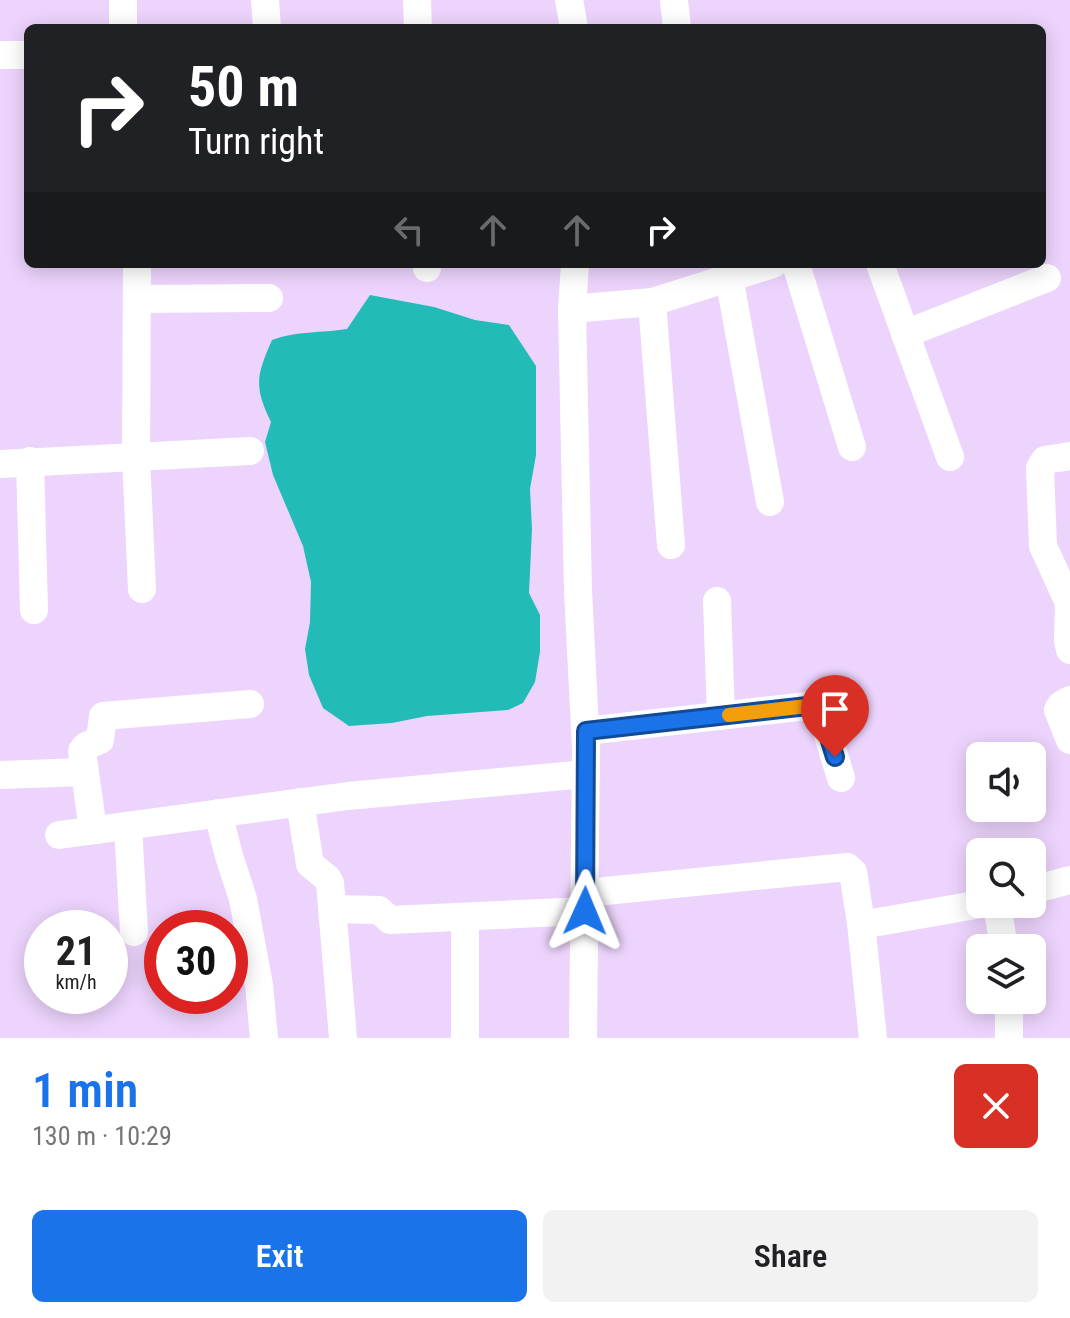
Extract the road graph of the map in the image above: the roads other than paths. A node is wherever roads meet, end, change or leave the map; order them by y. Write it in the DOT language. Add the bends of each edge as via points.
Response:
graph roads {
  1 [pos="123,0"];
  2 [pos="265,0"];
  3 [pos="417,0"];
  4 [pos="569,0"];
  5 [pos="674,0"];
  6 [pos="123,24"];
  7 [pos="267,24"];
  8 [pos="418,24"];
  9 [pos="573,24"];
  10 [pos="677,24"];
  11 [pos="0,55"];
  12 [pos="24,55"];
  13 [pos="137,268"];
  14 [pos="575,268"];
  15 [pos="759,268"];
  16 [pos="797,268"];
  17 [pos="881,268"];
  18 [pos="729,277"];
  19 [pos="1047,278"];
  20 [pos="269,298"];
  21 [pos="137,299"];
  22 [pos="652,302"];
  23 [pos="572,309"];
  24 [pos="905,334"];
  25 [pos="852,447"];
  26 [pos="250,451"];
  27 [pos="1070,456"];
  28 [pos="136,457"];
  29 [pos="950,457"];
  30 [pos="30,461"];
  31 [pos="0,464"];
  32 [pos="770,502"];
  33 [pos="671,545"];
  34 [pos="142,589"];
  35 [pos="717,601"];
  36 [pos="34,610"];
  37 [pos="1070,650"];
  38 [pos="1070,700"];
  39 [pos="250,704"];
  40 [pos="721,716"];
  41 [pos="586,731"];
  42 [pos="1070,740"];
  43 [pos="83,772"];
  44 [pos="586,774"];
  45 [pos="1,775"];
  46 [pos="841,778"];
  47 [pos="300,802"];
  48 [pos="218,813"];
  49 [pos="128,826"];
  50 [pos="93,830"];
  51 [pos="59,835"];
  52 [pos="1070,880"];
  53 [pos="1046,886"];
  54 [pos="585,902"];
  55 [pos="966,907"];
  56 [pos="333,909"];
  57 [pos="465,917"];
  58 [pos="861,923"];
  59 [pos="134,932"];
  60 [pos="1009,1014"];
  61 [pos="264,1038"];
  62 [pos="343,1038"];
  63 [pos="465,1038"];
  64 [pos="583,1038"];
  65 [pos="873,1038"];
  66 [pos="1009,1038"];
  1 -- 6 [label="street"];
  2 -- 7 [label="street"];
  3 -- 8 [label="street"];
  4 -- 9 [label="street"];
  5 -- 10 [label="street"];
  11 -- 12 [label="street"];
  13 -- 21 [label="street"];
  14 -- 23 [label="street"];
  15 -- 18 [label="street"];
  16 -- 25 [label="street"];
  17 -- 24 [label="street"];
  18 -- 22 [label="street"];
  18 -- 32 [label="street"];
  19 -- 24 [label="street"];
  20 -- 21 [label="street"];
  21 -- 28 [label="street"];
  22 -- 23 [label="street"];
  22 -- 33 [label="street"];
  23 -- 41 [label="street"];
  24 -- 29 [label="street"];
  26 -- 28 [label="street"];
  27 -- 37 [label="street" via="1045,460 1040,468 1043,546 1069,603"];
  28 -- 30 [label="street"];
  28 -- 34 [label="street"];
  30 -- 31 [label="street"];
  30 -- 36 [label="street"];
  35 -- 40 [label="street"];
  38 -- 42 [label="street" via="1058,710"];
  39 -- 43 [label="street" via="106,714 100,740 83,747"];
  40 -- 41 [label="street"];
  40 -- 46 [label="street" via="816,705"];
  41 -- 44 [label="street"];
  43 -- 45 [label="street"];
  43 -- 50 [label="street"];
  44 -- 47 [label="street"];
  44 -- 54 [label="street"];
  47 -- 48 [label="street"];
  47 -- 56 [label="street" via="310,864 327,878"];
  48 -- 49 [label="street"];
  48 -- 61 [label="street" via="246,914"];
  49 -- 50 [label="street"];
  49 -- 59 [label="street"];
  50 -- 51 [label="street"];
  52 -- 53 [label="street"];
  54 -- 57 [label="street"];
  54 -- 58 [label="street" via="847,867 853,872"];
  54 -- 64 [label="street"];
  55 -- 58 [label="street"];
  56 -- 57 [label="street" via="379,910 390,920"];
  56 -- 62 [label="street"];
  57 -- 63 [label="street"];
  58 -- 65 [label="street"];
  60 -- 66 [label="street"];
}
